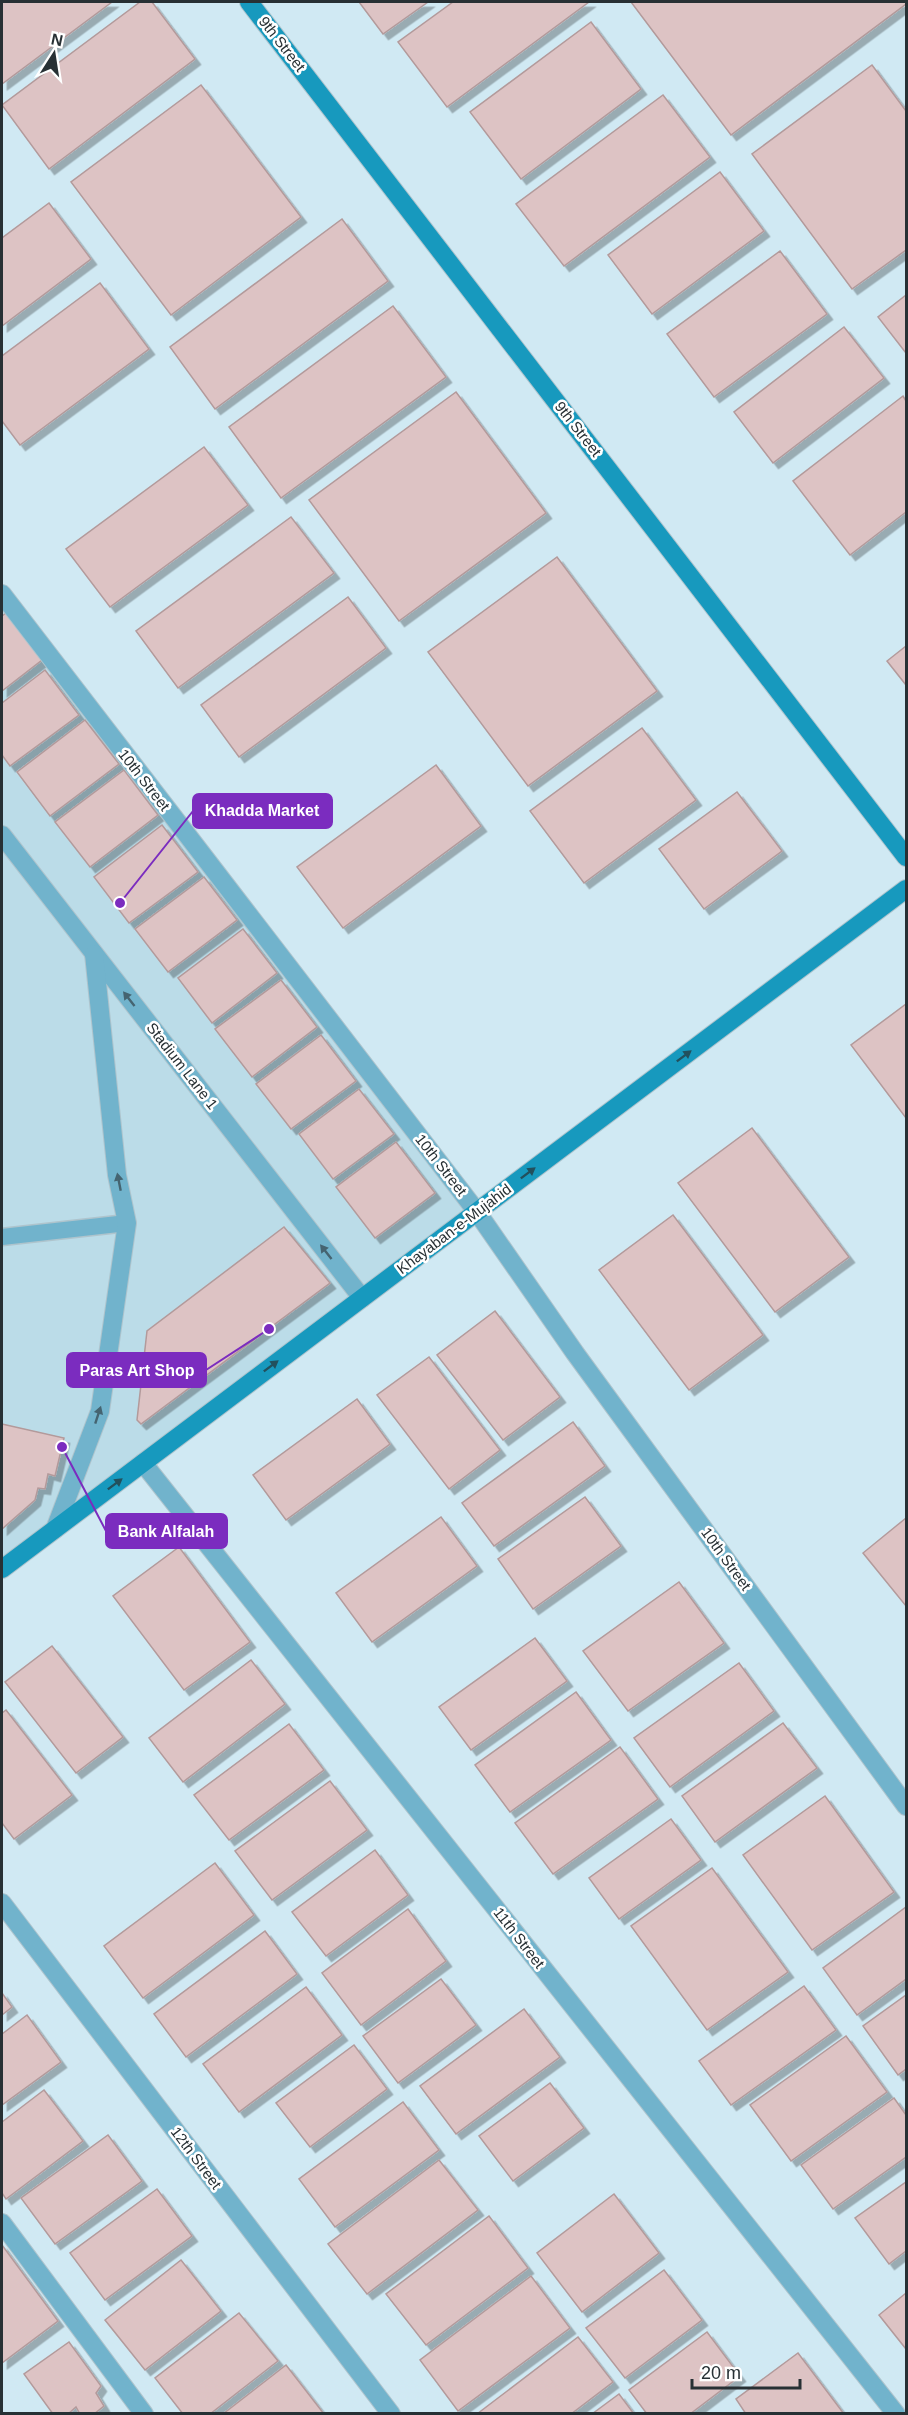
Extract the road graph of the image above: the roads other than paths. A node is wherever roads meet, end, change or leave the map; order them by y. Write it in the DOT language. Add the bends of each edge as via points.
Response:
graph roads {
  1 [pos="249,2"];
  2 [pos="2,594"];
  3 [pos="2,835"];
  4 [pos="906,857"];
  5 [pos="906,889"];
  6 [pos="94,954"];
  7 [pos="477,1212"];
  8 [pos="127,1223"];
  9 [pos="2,1237"];
  10 [pos="362,1298"];
  11 [pos="143,1462"];
  12 [pos="55,1529"];
  13 [pos="2,1569"];
  14 [pos="906,1806"];
  15 [pos="2,1903"];
  16 [pos="2,2223"];
  17 [pos="144,2414"];
  18 [pos="391,2414"];
  19 [pos="896,2414"];
  1 -- 4 [label="main road, 9th Street"];
  2 -- 7 [label="street, 10th Street"];
  3 -- 6 [label="street, Stadium Lane 1"];
  7 -- 5 [label="main road, Khayaban-e-Mujahid, one-way"];
  8 -- 6 [label="street, one-way" via="117,1175"];
  10 -- 6 [label="street, Stadium Lane 1, one-way"];
  7 -- 10 [label="main road, Khayaban-e-Mujahid"];
  7 -- 14 [label="street, 10th Street" via="575,1353"];
  8 -- 9 [label="lane"];
  12 -- 8 [label="street, one-way" via="100,1411"];
  11 -- 10 [label="main road, Khayaban-e-Mujahid, one-way"];
  12 -- 11 [label="main road, Khayaban-e-Mujahid, one-way"];
  11 -- 19 [label="street, 11th Street"];
  12 -- 13 [label="main road, Khayaban-e-Mujahid"];
  15 -- 18 [label="street, 12th Street"];
  16 -- 17 [label="street"];
}
